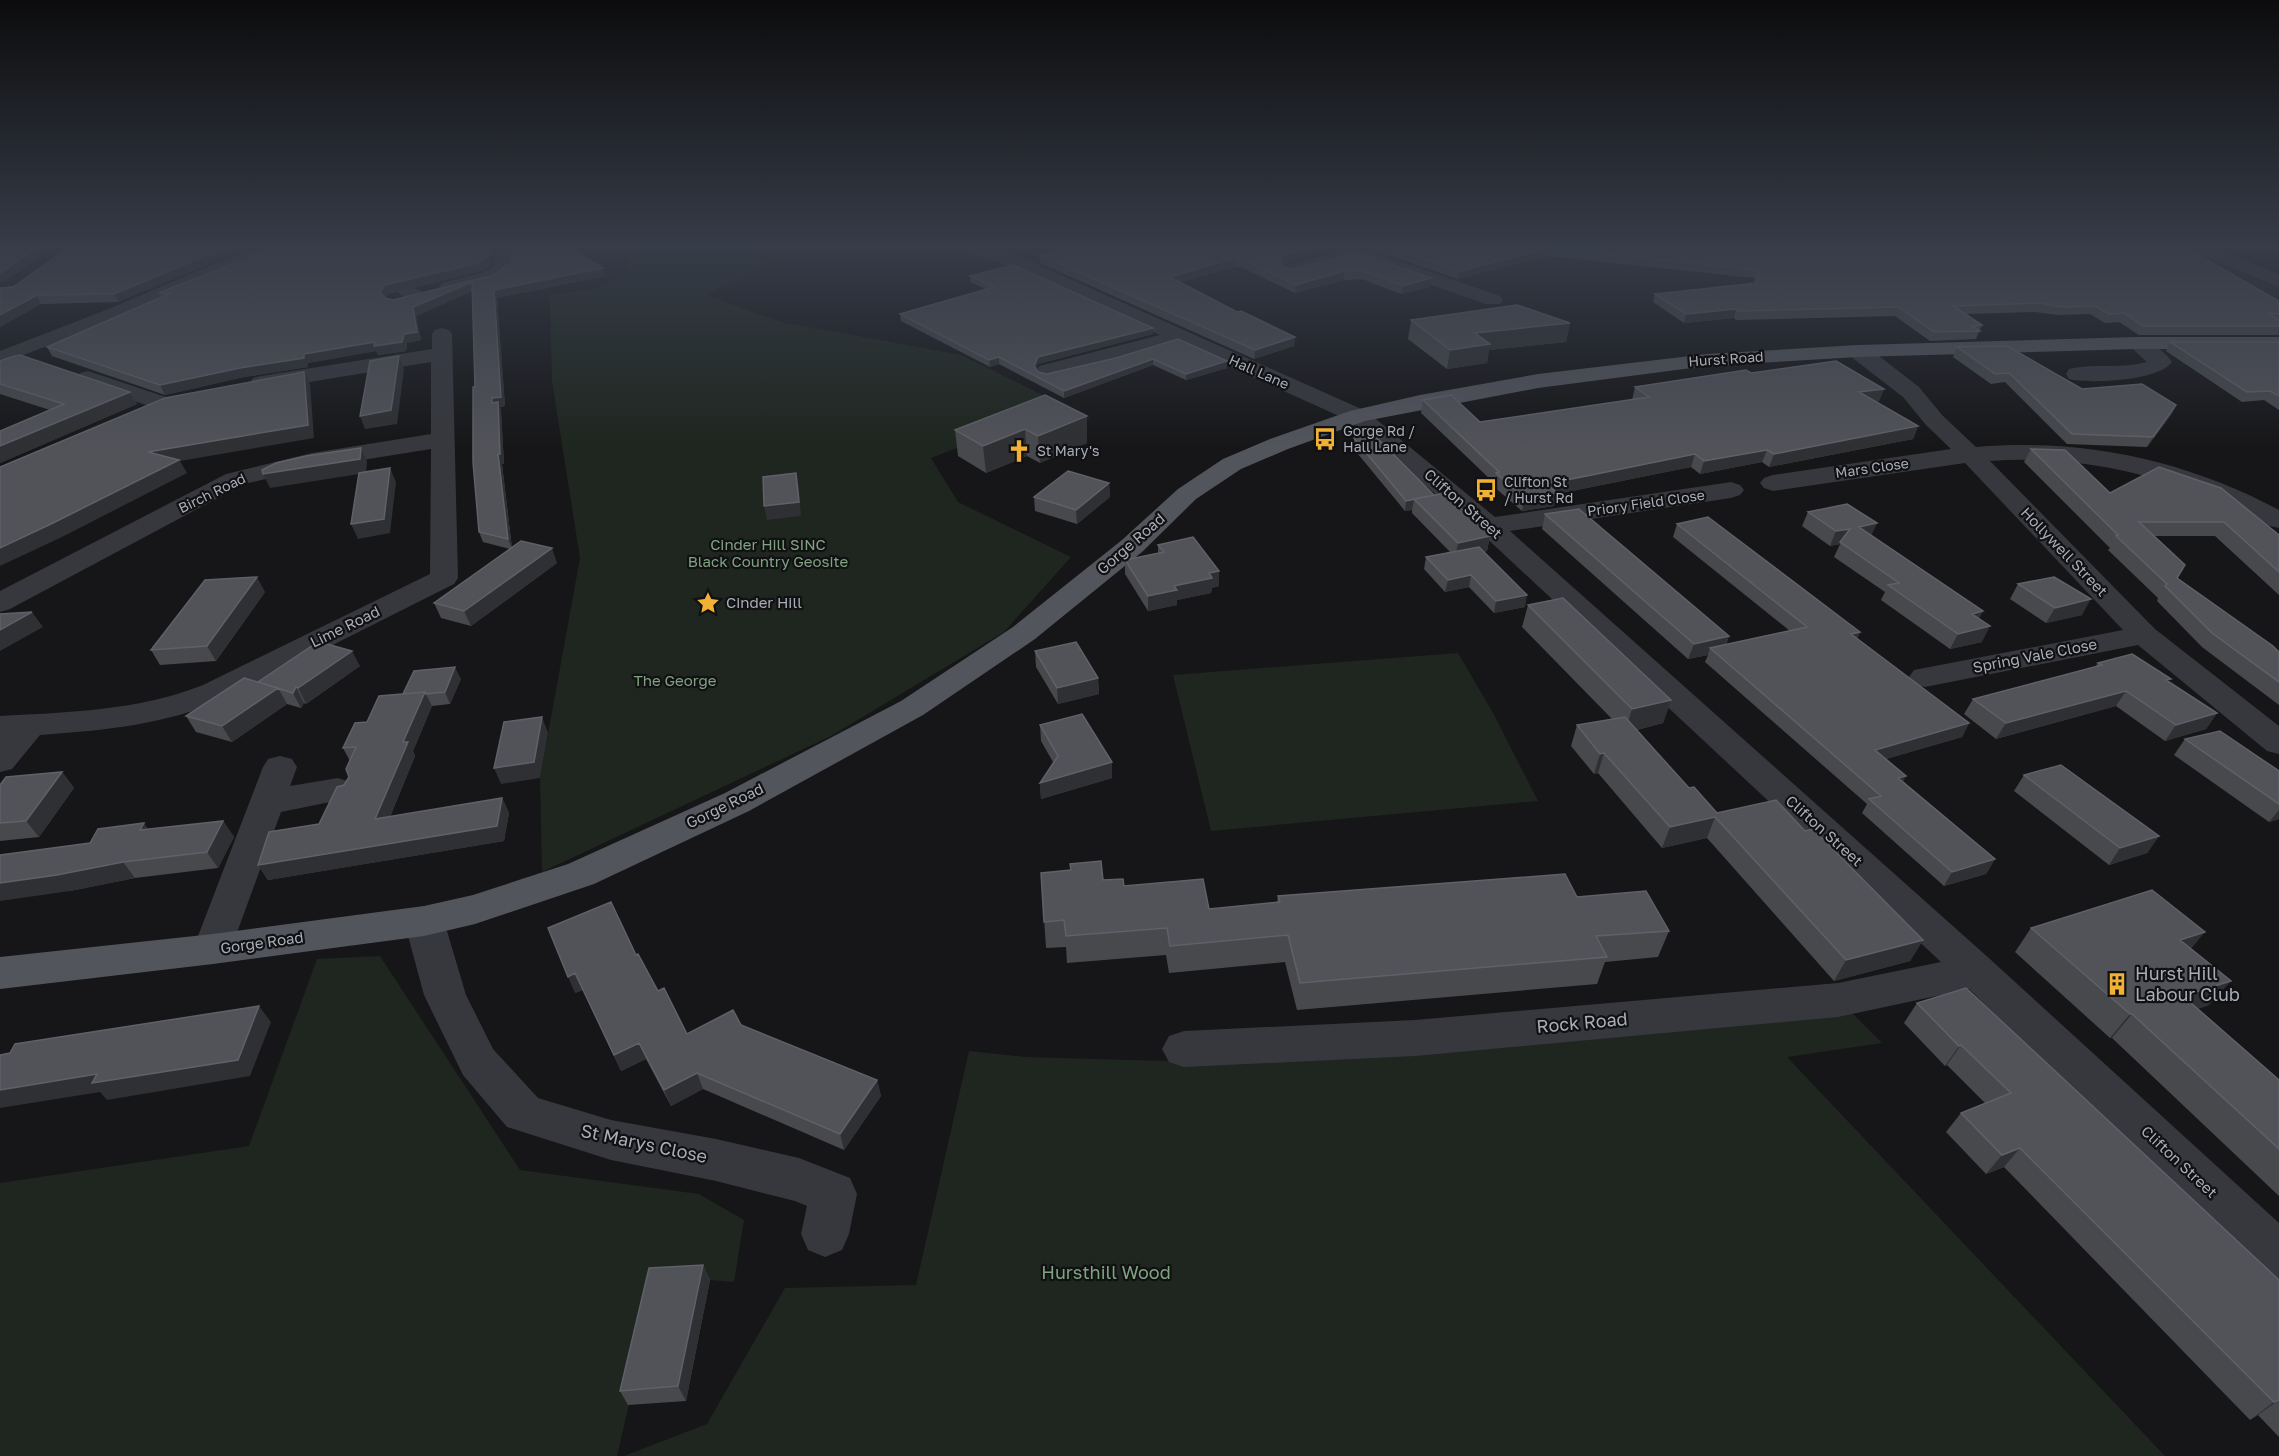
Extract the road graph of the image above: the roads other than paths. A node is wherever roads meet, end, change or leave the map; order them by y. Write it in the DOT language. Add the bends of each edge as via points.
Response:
graph roads {
  1 [pos="113,313"];
  2 [pos="1127,313"];
  3 [pos="1178,336"];
  4 [pos="2136,343"];
  5 [pos="2279,343"];
  6 [pos="1858,351"];
  7 [pos="8,356"];
  8 [pos="42,362"];
  9 [pos="63,369"];
  10 [pos="1047,371"];
  11 [pos="2077,374"];
  12 [pos="245,386"];
  13 [pos="1358,416"];
  14 [pos="131,418"];
  15 [pos="442,440"];
  16 [pos="1972,456"];
  17 [pos="1773,483"];
  18 [pos="1731,490"];
  19 [pos="2279,520"];
  20 [pos="1489,526"];
  21 [pos="0,603"];
  22 [pos="2144,635"];
  23 [pos="1926,678"];
  24 [pos="15,726"];
  25 [pos="2279,743"];
  26 [pos="0,761"];
  27 [pos="280,767"];
  28 [pos="338,790"];
  29 [pos="267,802"];
  30 [pos="424,921"];
  31 [pos="213,949"];
  32 [pos="1977,970"];
  33 [pos="0,973"];
  34 [pos="1184,1049"];
  35 [pos="825,1234"];
  36 [pos="2279,1256"];
  1 -- 7 [label="street"];
  2 -- 3 [label="street, Hall Lane"];
  3 -- 10 [label="street"];
  3 -- 13 [label="street, Hall Lane"];
  4 -- 5 [label="main road, Hurst Road"];
  4 -- 6 [label="main road, Hurst Road"];
  4 -- 11 [label="street" via="2161,362 2142,369"];
  6 -- 13 [label="main road, Hurst Road" via="1644,367 1538,381"];
  6 -- 16 [label="street, Hollywell Street" via="1911,392"];
  7 -- 8 [label="street"];
  9 -- 14 [label="street" via="174,402"];
  12 -- 15 [label="street, Lime Road" via="442,344"];
  13 -- 20 [label="street, Clifton Street"];
  13 -- 30 [label="main road, Gorge Road" via="1232,464 1187,494 1132,546 1024,633 912,708 737,802 580,874 475,909"];
  15 -- 21 [label="street, Birch Road" via="314,459 235,479"];
  15 -- 24 [label="street, Lime Road" via="444,578 180,706 111,719"];
  16 -- 17 [label="street, Mars Close"];
  16 -- 19 [label="street, Mars Close" via="2042,453 2126,462 2217,489"];
  16 -- 22 [label="street, Hollywell Street"];
  18 -- 20 [label="street, Priory Field Close"];
  20 -- 32 [label="street, Clifton Street"];
  22 -- 23 [label="street, Spring Vale Close"];
  22 -- 25 [label="street, Hollywell Street"];
  24 -- 26 [label="street"];
  27 -- 29 [label="street"];
  28 -- 29 [label="street"];
  29 -- 31 [label="street"];
  30 -- 31 [label="main road, Gorge Road"];
  30 -- 35 [label="street, St Marys Close" via="445,994 478,1062 523,1113 611,1140 799,1180 832,1194"];
  31 -- 33 [label="main road, Gorge Road"];
  32 -- 34 [label="street, Rock Road" via="1838,1000 1415,1038"];
  32 -- 36 [label="street, Clifton Street"];
}
